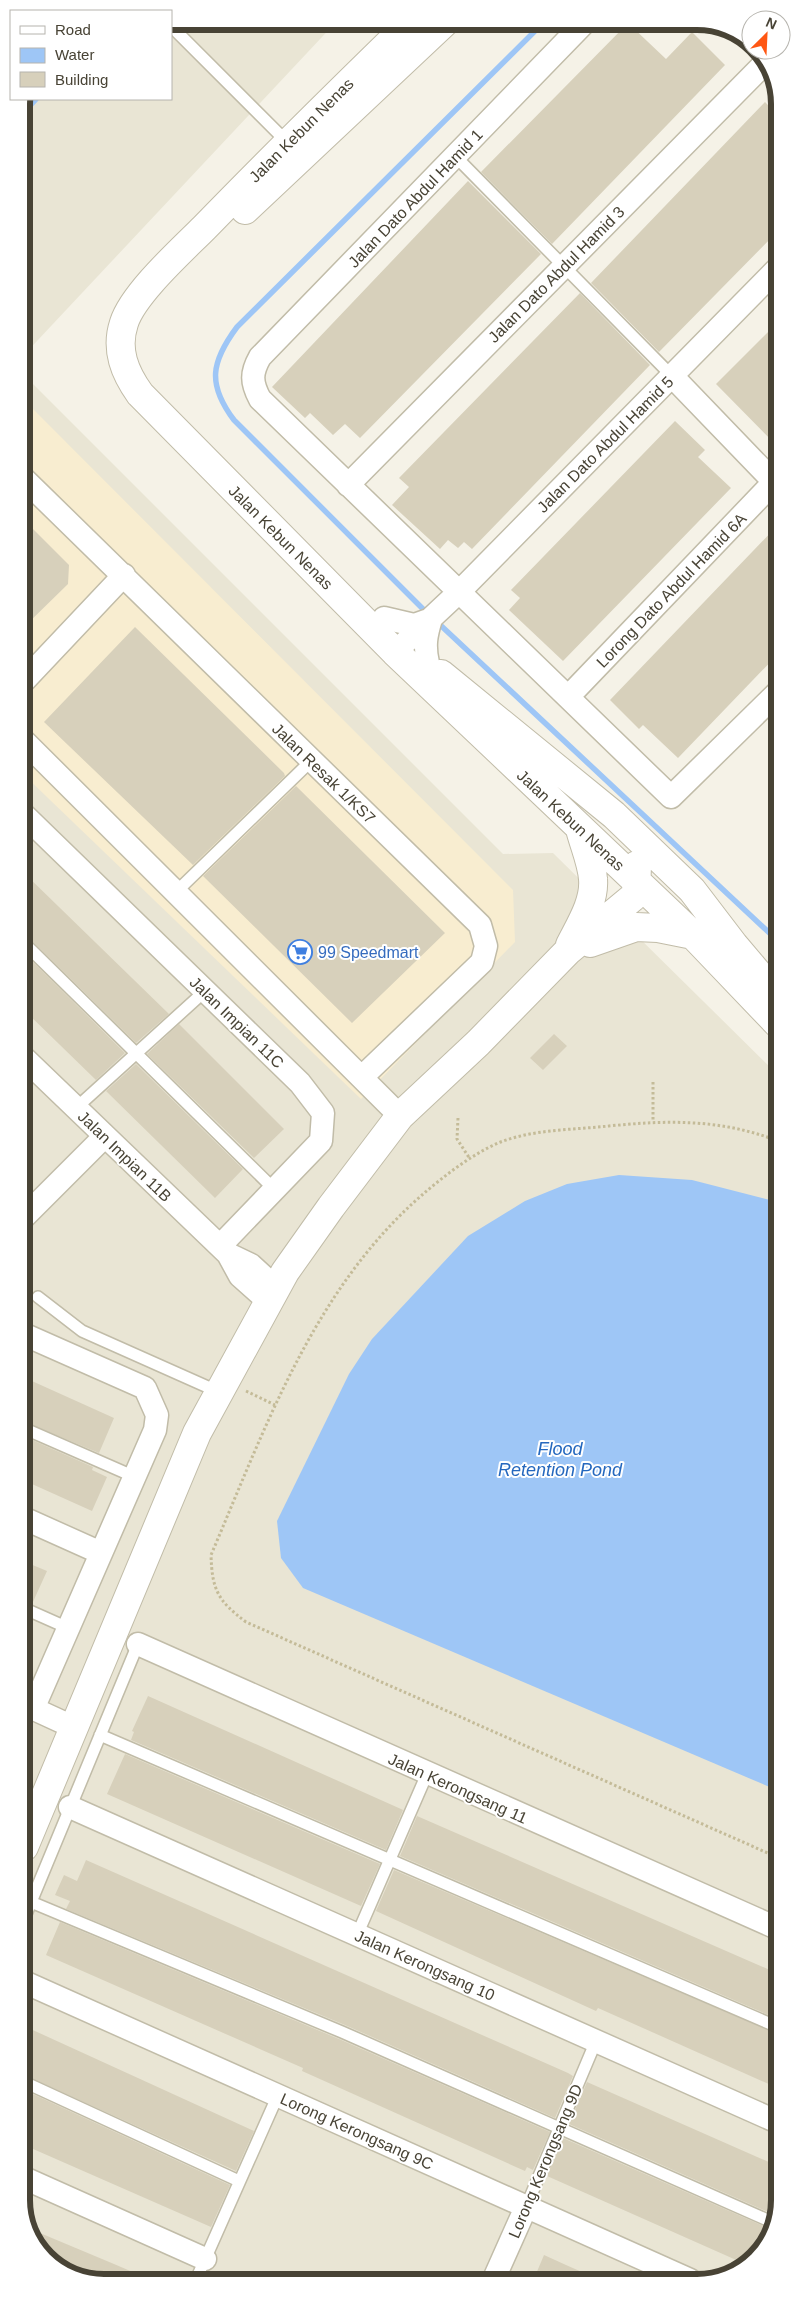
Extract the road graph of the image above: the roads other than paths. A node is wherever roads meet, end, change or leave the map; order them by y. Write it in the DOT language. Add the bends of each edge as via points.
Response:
graph roads {
  1 [pos="174,30"];
  2 [pos="403,30"];
  3 [pos="435,30"];
  4 [pos="577,30"];
  5 [pos="761,67"];
  6 [pos="282,157"];
  7 [pos="456,157"];
  8 [pos="564,266"];
  9 [pos="771,278"];
  10 [pos="672,376"];
  11 [pos="771,479"];
  12 [pos="30,485"];
  13 [pos="348,485"];
  14 [pos="771,489"];
  15 [pos="124,575"];
  16 [pos="459,592"];
  17 [pos="434,616"];
  18 [pos="384,618"];
  19 [pos="401,647"];
  20 [pos="428,662"];
  21 [pos="30,674"];
  22 [pos="568,698"];
  23 [pos="771,699"];
  24 [pos="30,747"];
  25 [pos="310,761"];
  26 [pos="592,795"];
  27 [pos="30,821"];
  28 [pos="580,829"];
  29 [pos="637,882"];
  30 [pos="176,892"];
  31 [pos="692,935"];
  32 [pos="734,945"];
  33 [pos="30,949"];
  34 [pos="568,951"];
  35 [pos="771,989"];
  36 [pos="205,991"];
  37 [pos="771,1017"];
  38 [pos="136,1053"];
  39 [pos="30,1064"];
  40 [pos="362,1077"];
  41 [pos="76,1108"];
  42 [pos="400,1116"];
  43 [pos="105,1136"];
  44 [pos="275,1190"];
  45 [pos="30,1204"];
  46 [pos="224,1250"];
  47 [pos="272,1295"];
  48 [pos="38,1297"];
  49 [pos="30,1337"];
  50 [pos="224,1388"];
  51 [pos="30,1431"];
  52 [pos="135,1477"];
  53 [pos="30,1521"];
  54 [pos="101,1553"];
  55 [pos="30,1611"];
  56 [pos="68,1628"];
  57 [pos="138,1644"];
  58 [pos="30,1703"];
  59 [pos="30,1708"];
  60 [pos="73,1727"];
  61 [pos="100,1735"];
  62 [pos="427,1774"];
  63 [pos="70,1807"];
  64 [pos="30,1832"];
  65 [pos="390,1858"];
  66 [pos="31,1902"];
  67 [pos="771,1925"];
  68 [pos="357,1934"];
  69 [pos="30,1985"];
  70 [pos="771,2024"];
  71 [pos="596,2041"];
  72 [pos="30,2085"];
  73 [pos="278,2096"];
  74 [pos="771,2119"];
  75 [pos="559,2128"];
  76 [pos="30,2181"];
  77 [pos="240,2181"];
  78 [pos="526,2207"];
  79 [pos="768,2220"];
  80 [pos="205,2259"];
  81 [pos="198,2274"];
  82 [pos="496,2274"];
  83 [pos="677,2274"];
  1 -- 6 [label="lane"];
  2 -- 6 [label="street, Jalan Kebun Nenas"];
  3 -- 6 [label="street, Jalan Kebun Nenas"];
  4 -- 7 [label="street, Jalan Dato Abdul Hamid 1"];
  5 -- 8 [label="street, Jalan Dato Abdul Hamid 3"];
  6 -- 18 [label="street, Jalan Kebun Nenas" via="150,305 139,329 140,362 154,393"];
  6 -- 19 [label="street, Jalan Kebun Nenas" via="155,278 134,304 124,322 122,358 127,376 140,394"];
  7 -- 8 [label="lane"];
  7 -- 13 [label="street, Jalan Dato Abdul Hamid 1" via="260,356 253,369 252,378 260,398"];
  8 -- 10 [label="lane"];
  8 -- 13 [label="street, Jalan Dato Abdul Hamid 3"];
  9 -- 10 [label="street, Jalan Dato Abdul Hamid 5"];
  10 -- 11 [label="street"];
  10 -- 16 [label="street, Jalan Dato Abdul Hamid 5"];
  12 -- 15 [label="street, Jalan Resak 1/KS7"];
  13 -- 16 [label="street"];
  14 -- 22 [label="street, Lorong Dato Abdul Hamid 6A"];
  15 -- 21 [label="street"];
  15 -- 25 [label="street, Jalan Resak 1/KS7"];
  16 -- 17 [label="street, Jalan Dato Abdul Hamid 5"];
  16 -- 22 [label="street"];
  17 -- 18 [label="street" via="414,625"];
  17 -- 19 [label="street, Jalan Dato Abdul Hamid 5"];
  17 -- 20 [label="street" via="426,637"];
  18 -- 19 [label="street, Jalan Kebun Nenas"];
  19 -- 20 [label="street, Jalan Kebun Nenas"];
  19 -- 28 [label="street, Jalan Kebun Nenas"];
  20 -- 26 [label="street, Jalan Kebun Nenas"];
  22 -- 23 [label="street" via="671,796"];
  24 -- 30 [label="street"];
  25 -- 30 [label="lane"];
  25 -- 40 [label="street, Jalan Resak 1/KS7" via="480,925 486,946 482,962"];
  26 -- 29 [label="street" via="634,855"];
  26 -- 32 [label="street, Jalan Kebun Nenas" via="692,890"];
  27 -- 36 [label="street, Jalan Impian 11C"];
  28 -- 29 [label="street, Jalan Kebun Nenas"];
  28 -- 34 [label="street" via="593,879 592,895"];
  29 -- 31 [label="street, Jalan Kebun Nenas"];
  29 -- 32 [label="street" via="655,884 678,895"];
  29 -- 34 [label="street" via="636,894"];
  30 -- 40 [label="street"];
  31 -- 34 [label="street" via="636,927"];
  31 -- 37 [label="street, Jalan Kebun Nenas"];
  32 -- 35 [label="street, Jalan Kebun Nenas"];
  33 -- 38 [label="lane"];
  34 -- 42 [label="street" via="478,1043"];
  36 -- 38 [label="lane"];
  36 -- 44 [label="street, Jalan Impian 11C" via="300,1083 322,1113 321,1141"];
  38 -- 41 [label="lane"];
  38 -- 44 [label="lane"];
  39 -- 41 [label="street, Jalan Impian 11B"];
  40 -- 42 [label="street"];
  41 -- 43 [label="street, Jalan Impian 11B"];
  42 -- 47 [label="street" via="331,1207"];
  43 -- 45 [label="street"];
  43 -- 46 [label="street, Jalan Impian 11B"];
  44 -- 46 [label="street, Jalan Impian 11C"];
  46 -- 47 [label="street, Jalan Impian 11B" via="240,1276"];
  47 -- 50 [label="street"];
  48 -- 50 [label="lane" via="82,1330"];
  49 -- 52 [label="street" via="145,1388 157,1415 156,1430"];
  50 -- 60 [label="street" via="198,1433"];
  51 -- 52 [label="lane"];
  52 -- 54 [label="street"];
  53 -- 54 [label="street"];
  54 -- 56 [label="street"];
  55 -- 56 [label="lane"];
  56 -- 58 [label="street"];
  57 -- 61 [label="lane"];
  57 -- 62 [label="street, Jalan Kerongsang 11"];
  59 -- 60 [label="street"];
  60 -- 64 [label="street"];
  61 -- 63 [label="lane"];
  61 -- 65 [label="lane"];
  62 -- 65 [label="lane"];
  62 -- 67 [label="street, Jalan Kerongsang 11"];
  63 -- 66 [label="lane"];
  63 -- 68 [label="street, Jalan Kerongsang 10"];
  65 -- 68 [label="lane"];
  65 -- 70 [label="lane"];
  66 -- 75 [label="lane" via="342,2032"];
  68 -- 71 [label="street, Jalan Kerongsang 10"];
  69 -- 73 [label="street, Lorong Kerongsang 9C"];
  71 -- 74 [label="street, Jalan Kerongsang 10"];
  71 -- 75 [label="lane, Lorong Kerongsang 9D"];
  72 -- 77 [label="lane"];
  73 -- 77 [label="lane"];
  73 -- 78 [label="street, Lorong Kerongsang 9C"];
  75 -- 78 [label="lane, Lorong Kerongsang 9D"];
  75 -- 79 [label="lane"];
  76 -- 80 [label="street"];
  77 -- 80 [label="lane"];
  78 -- 82 [label="street, Lorong Kerongsang 9D"];
  78 -- 83 [label="street, Lorong Kerongsang 9C"];
  80 -- 81 [label="lane"];
}
